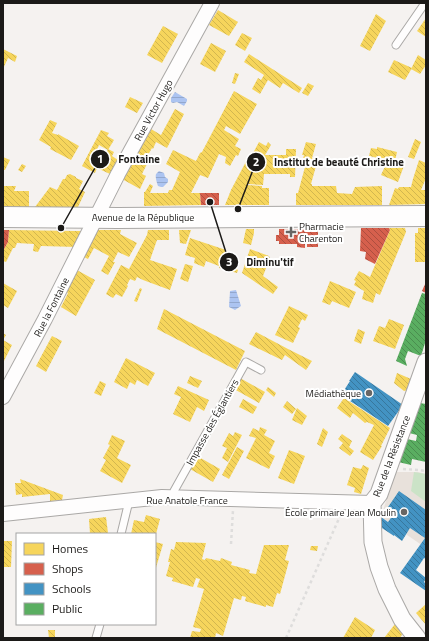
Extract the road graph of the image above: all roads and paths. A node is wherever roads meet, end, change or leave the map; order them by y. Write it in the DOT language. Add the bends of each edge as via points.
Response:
graph roads {
  1 [pos="212,3"];
  2 [pos="425,3"];
  3 [pos="396,46"];
  4 [pos="426,216"];
  5 [pos="3,217"];
  6 [pos="97,217"];
  7 [pos="426,362"];
  8 [pos="261,370"];
  9 [pos="3,397"];
  10 [pos="426,471"];
  11 [pos="387,473"];
  12 [pos="174,498"];
  13 [pos="129,500"];
  14 [pos="234,500"];
  15 [pos="346,502"];
  16 [pos="372,503"];
  17 [pos="3,514"];
  18 [pos="121,533"];
  19 [pos="231,544"];
  20 [pos="100,625"];
  21 [pos="96,638"];
  22 [pos="286,638"];
  23 [pos="417,638"];
  1 -- 6 [label="street, Rue Victor Hugo"];
  2 -- 3 [label="lane"];
  4 -- 6 [label="main road, Avenue de la République"];
  5 -- 6 [label="main road, Avenue de la République"];
  6 -- 9 [label="street, Rue la Fontaine"];
  7 -- 11 [label="street, Rue de la Résistance"];
  8 -- 12 [label="lane, Impasse des Églantiers" via="246,362 174,490"];
  10 -- 11 [label="path" via="394,469"];
  11 -- 16 [label="street, Rue de la Résistance" via="379,494"];
  12 -- 13 [label="street, Rue Anatole France"];
  12 -- 14 [label="street, Rue Anatole France"];
  13 -- 17 [label="street, Rue Anatole France"];
  13 -- 18 [label="lane"];
  14 -- 15 [label="street, Rue Anatole France"];
  14 -- 19 [label="path"];
  15 -- 16 [label="street, Rue Anatole France"];
  15 -- 22 [label="path"];
  16 -- 23 [label="street, Rue de la Résistance" via="373,542 379,566 402,619"];
  20 -- 21 [label="lane"];
}
